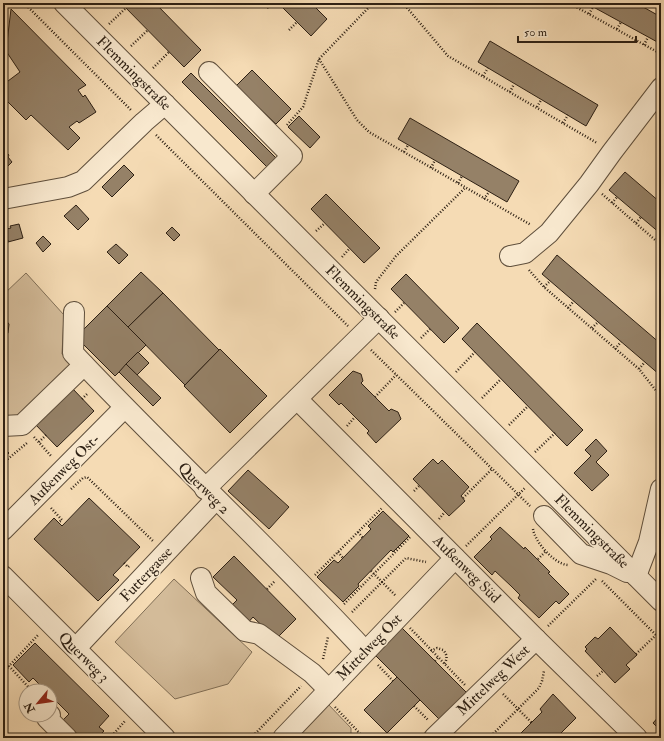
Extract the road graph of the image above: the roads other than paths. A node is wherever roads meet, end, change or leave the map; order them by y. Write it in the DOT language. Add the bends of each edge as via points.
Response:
graph roads {
  1 [pos="64,3"];
  2 [pos="209,72"];
  3 [pos="661,88"];
  4 [pos="166,104"];
  5 [pos="254,194"];
  6 [pos="3,199"];
  7 [pos="518,255"];
  8 [pos="74,312"];
  9 [pos="374,314"];
  10 [pos="84,365"];
  11 [pos="297,399"];
  12 [pos="124,408"];
  13 [pos="18,431"];
  14 [pos="661,489"];
  15 [pos="211,494"];
  16 [pos="544,516"];
  17 [pos="3,530"];
  18 [pos="451,562"];
  19 [pos="3,576"];
  20 [pos="636,576"];
  21 [pos="201,578"];
  22 [pos="661,601"];
  23 [pos="536,639"];
  24 [pos="76,648"];
  25 [pos="365,651"];
  26 [pos="326,692"];
  27 [pos="52,723"];
  28 [pos="440,736"];
  29 [pos="67,738"];
  30 [pos="165,738"];
  31 [pos="283,738"];
  32 [pos="637,738"];
  1 -- 4 [label="street, Flemmingstraße"];
  2 -- 5 [label="street" via="292,156"];
  3 -- 7 [label="street" via="549,233"];
  4 -- 5 [label="street, Flemmingstraße"];
  4 -- 6 [label="street" via="82,181 68,187"];
  5 -- 9 [label="street, Flemmingstraße"];
  8 -- 10 [label="street, Querweg 2" via="73,353"];
  9 -- 11 [label="street, Futtergasse" via="359,338"];
  9 -- 20 [label="street, Flemmingstraße"];
  10 -- 12 [label="street, Querweg 2"];
  10 -- 13 [label="street"];
  11 -- 15 [label="street, Futtergasse"];
  11 -- 18 [label="street, Außenweg Süd"];
  12 -- 15 [label="street, Querweg 2"];
  12 -- 17 [label="street, Außenweg Ost-"];
  14 -- 20 [label="street" via="650,542"];
  15 -- 24 [label="street, Futtergasse"];
  15 -- 25 [label="street, Querweg 2"];
  16 -- 20 [label="street" via="581,554"];
  18 -- 23 [label="street, Außenweg Süd"];
  18 -- 25 [label="street, Mittelweg Ost"];
  19 -- 24 [label="street, Querweg 3"];
  20 -- 22 [label="street, Flemmingstraße"];
  21 -- 26 [label="street" via="206,593 245,631 259,634 312,673"];
  23 -- 28 [label="street, Mittelweg West"];
  23 -- 32 [label="street, Außenweg Süd"];
  24 -- 30 [label="street, Querweg 3"];
  25 -- 26 [label="street, Mittelweg Ost"];
  26 -- 31 [label="street, Mittelweg Ost"];
  27 -- 29 [label="street"];
}
